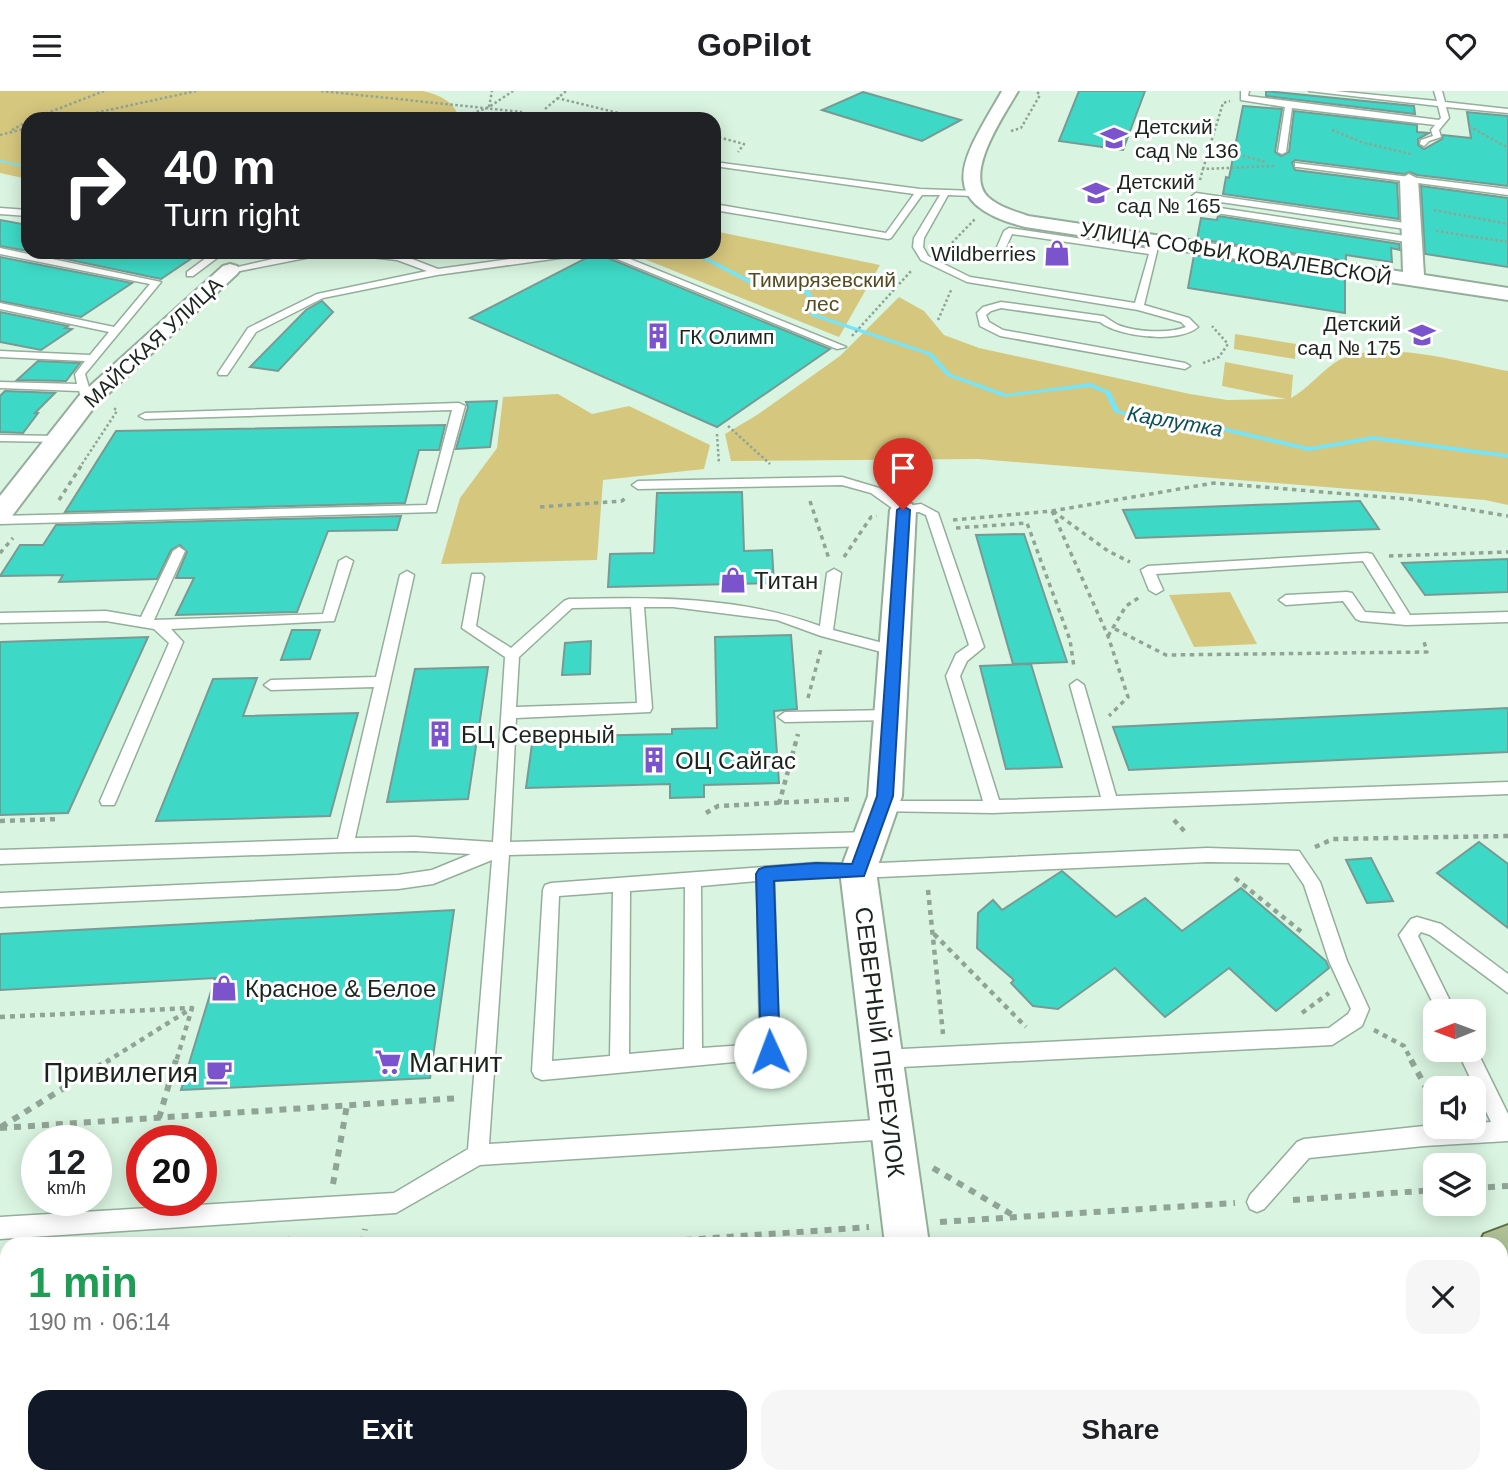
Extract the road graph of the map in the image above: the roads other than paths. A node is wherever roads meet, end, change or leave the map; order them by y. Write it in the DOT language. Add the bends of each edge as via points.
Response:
graph roads {
  1 [pos="1010,91"];
  2 [pos="1313,91"];
  3 [pos="1438,91"];
  4 [pos="1245,95"];
  5 [pos="1441,103"];
  6 [pos="1289,105"];
  7 [pos="1508,111"];
  8 [pos="1441,123"];
  9 [pos="1390,124"];
  10 [pos="1424,144"];
  11 [pos="1282,152"];
  12 [pos="721,165"];
  13 [pos="731,165"];
  14 [pos="1298,165"];
  15 [pos="723,172"];
  16 [pos="1409,179"];
  17 [pos="920,191"];
  18 [pos="946,191"];
  19 [pos="1508,192"];
  20 [pos="972,193"];
  21 [pos="1196,196"];
  22 [pos="1193,207"];
  23 [pos="721,208"];
  24 [pos="0,211"];
  25 [pos="21,212"];
  26 [pos="890,233"];
  27 [pos="1412,233"];
  28 [pos="911,237"];
  29 [pos="1156,246"];
  30 [pos="0,251"];
  31 [pos="999,253"];
  32 [pos="21,255"];
  33 [pos="40,259"];
  34 [pos="248,259"];
  35 [pos="404,259"];
  36 [pos="532,259"];
  37 [pos="622,259"];
  38 [pos="225,261"];
  39 [pos="437,272"];
  40 [pos="190,274"];
  41 [pos="1414,280"];
  42 [pos="1508,294"];
  43 [pos="0,306"];
  44 [pos="1139,307"];
  45 [pos="115,330"];
  46 [pos="841,347"];
  47 [pos="0,354"];
  48 [pos="93,358"];
  49 [pos="1185,366"];
  50 [pos="223,373"];
  51 [pos="0,385"];
  52 [pos="89,394"];
  53 [pos="145,416"];
  54 [pos="0,438"];
  55 [pos="58,439"];
  56 [pos="638,485"];
  57 [pos="903,510"];
  58 [pos="1,512"];
  59 [pos="179,551"];
  60 [pos="346,561"];
  61 [pos="834,573"];
  62 [pos="407,575"];
  63 [pos="477,577"];
  64 [pos="1156,590"];
  65 [pos="1286,600"];
  66 [pos="637,602"];
  67 [pos="1508,617"];
  68 [pos="0,618"];
  69 [pos="1406,620"];
  70 [pos="152,624"];
  71 [pos="826,633"];
  72 [pos="893,650"];
  73 [pos="512,655"];
  74 [pos="383,682"];
  75 [pos="271,685"];
  76 [pos="1077,685"];
  77 [pos="508,713"];
  78 [pos="891,715"];
  79 [pos="785,717"];
  80 [pos="1508,787"];
  81 [pos="108,801"];
  82 [pos="1110,802"];
  83 [pos="993,807"];
  84 [pos="873,828"];
  85 [pos="345,845"];
  86 [pos="501,849"];
  87 [pos="0,857"];
  88 [pos="765,874"];
  89 [pos="693,880"];
  90 [pos="622,885"];
  91 [pos="0,900"];
  92 [pos="1508,985"];
  93 [pos="1441,999"];
  94 [pos="693,1057"];
  95 [pos="882,1059"];
  96 [pos="1472,1062"];
  97 [pos="619,1064"];
  98 [pos="1507,1131"];
  99 [pos="892,1137"];
  100 [pos="478,1155"];
  101 [pos="1257,1202"];
  102 [pos="0,1228"];
  103 [pos="905,1235"];
  1 -- 20 [label="street" via="972,163"];
  2 -- 5 [label="lane"];
  3 -- 5 [label="lane"];
  4 -- 6 [label="lane"];
  5 -- 7 [label="lane"];
  5 -- 8 [label="lane"];
  6 -- 8 [label="lane"];
  6 -- 11 [label="lane"];
  8 -- 9 [label="lane"];
  8 -- 10 [label="lane" via="1437,137"];
  12 -- 13 [label="lane"];
  13 -- 15 [label="lane"];
  13 -- 17 [label="lane"];
  14 -- 16 [label="lane"];
  16 -- 19 [label="lane"];
  16 -- 27 [label="street"];
  17 -- 18 [label="lane"];
  17 -- 26 [label="lane"];
  18 -- 20 [label="lane"];
  18 -- 28 [label="lane"];
  20 -- 29 [label="street, УЛИЦА СОФЬИ КОВАЛЕВСКОЙ" via="994,211 1025,221"];
  21 -- 27 [label="lane"];
  22 -- 27 [label="lane"];
  23 -- 26 [label="lane"];
  24 -- 25 [label="lane"];
  26 -- 28 [label="lane"];
  27 -- 41 [label="street"];
  28 -- 44 [label="lane" via="924,258 967,279"];
  29 -- 31 [label="lane" via="1009,231"];
  29 -- 41 [label="street, УЛИЦА СОФЬИ КОВАЛЕВСКОЙ"];
  29 -- 44 [label="lane"];
  30 -- 32 [label="lane"];
  33 -- 45 [label="lane" via="156,282"];
  34 -- 38 [label="lane"];
  35 -- 39 [label="lane"];
  36 -- 39 [label="lane"];
  37 -- 46 [label="lane"];
  38 -- 40 [label="lane"];
  38 -- 52 [label="street, МАЙСКАЯ УЛИЦА"];
  39 -- 50 [label="lane" via="320,296 252,330"];
  41 -- 42 [label="street, УЛИЦА СОФЬИ КОВАЛЕВСКОЙ"];
  43 -- 45 [label="lane"];
  44 -- 49 [label="lane" via="1185,320 1193,327 1180,334 1161,333 1014,305 993,306 981,320 1000,333"];
  45 -- 48 [label="lane"];
  47 -- 48 [label="lane"];
  48 -- 52 [label="lane" via="80,374"];
  51 -- 52 [label="lane"];
  52 -- 55 [label="street, МАЙСКАЯ УЛИЦА"];
  53 -- 58 [label="lane" via="459,406 432,509 29,518"];
  54 -- 55 [label="lane"];
  55 -- 58 [label="street, МАЙСКАЯ УЛИЦА"];
  56 -- 57 [label="lane" via="842,481 869,485"];
  57 -- 72 [label="street, СЕВЕРНЫЙ ПЕРЕУЛОК"];
  57 -- 83 [label="lane" via="921,508 932,513 977,647 961,658 953,676"];
  59 -- 70 [label="lane"];
  60 -- 70 [label="lane" via="329,618"];
  61 -- 71 [label="lane"];
  62 -- 74 [label="lane"];
  63 -- 73 [label="lane" via="469,628"];
  64 -- 69 [label="lane" via="1148,570 1367,557"];
  65 -- 69 [label="lane" via="1347,596 1361,616"];
  66 -- 71 [label="lane" via="673,602 779,616"];
  66 -- 73 [label="lane" via="569,604"];
  66 -- 77 [label="lane" via="645,708"];
  67 -- 69 [label="lane"];
  68 -- 70 [label="lane" via="106,616"];
  70 -- 81 [label="lane" via="176,642"];
  71 -- 72 [label="lane"];
  72 -- 78 [label="street, СЕВЕРНЫЙ ПЕРЕУЛОК"];
  73 -- 77 [label="lane"];
  74 -- 75 [label="lane"];
  74 -- 85 [label="lane"];
  76 -- 82 [label="lane"];
  77 -- 86 [label="lane"];
  78 -- 79 [label="lane"];
  78 -- 84 [label="street, СЕВЕРНЫЙ ПЕРЕУЛОК"];
  80 -- 82 [label="lane"];
  82 -- 83 [label="lane"];
  83 -- 84 [label="lane"];
  84 -- 86 [label="lane"];
  84 -- 88 [label="lane" via="816,870"];
  84 -- 95 [label="street, СЕВЕРНЫЙ ПЕРЕУЛОК"];
  84 -- 95 [label="lane" via="926,868 1206,855 1293,856 1312,882 1338,961 1360,1009 1354,1020 1332,1036"];
  85 -- 86 [label="lane"];
  85 -- 87 [label="lane"];
  86 -- 91 [label="lane" via="433,877 398,882"];
  86 -- 100 [label="lane"];
  88 -- 89 [label="lane"];
  88 -- 94 [label="lane" via="770,1052"];
  89 -- 90 [label="lane"];
  89 -- 94 [label="lane"];
  90 -- 97 [label="lane"];
  90 -- 97 [label="lane" via="551,890 542,1071"];
  92 -- 93 [label="lane" via="1436,929 1417,924 1408,935"];
  94 -- 97 [label="lane"];
  95 -- 99 [label="street, СЕВЕРНЫЙ ПЕРЕУЛОК"];
  96 -- 98 [label="lane"];
  98 -- 101 [label="lane" via="1304,1149"];
  99 -- 100 [label="lane"];
  99 -- 103 [label="street, СЕВЕРНЫЙ ПЕРЕУЛОК"];
  100 -- 102 [label="lane" via="396,1203"];
}
